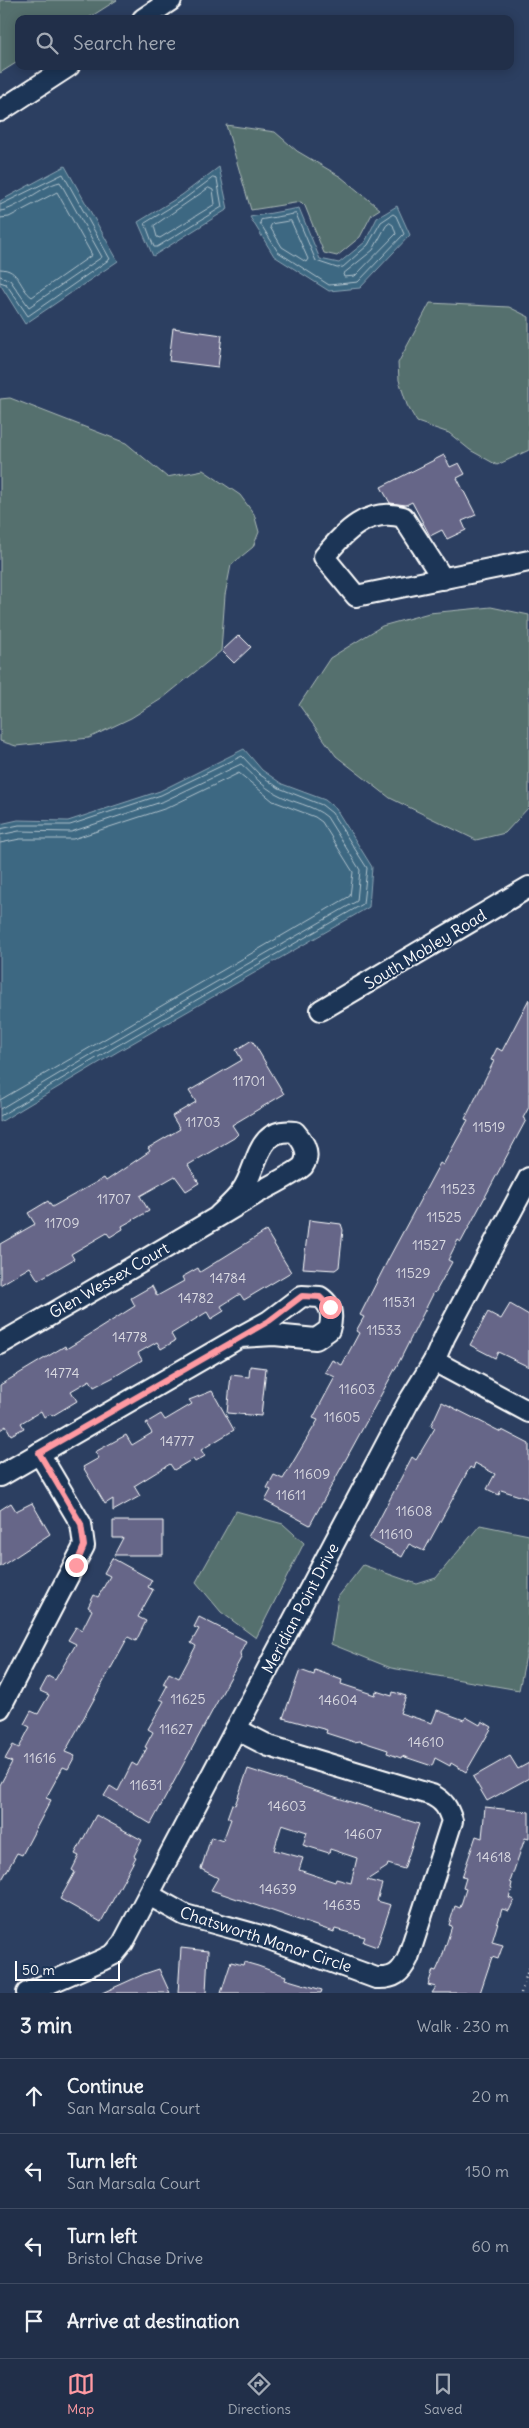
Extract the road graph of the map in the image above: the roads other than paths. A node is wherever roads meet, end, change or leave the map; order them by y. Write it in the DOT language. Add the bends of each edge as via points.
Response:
graph roads {
  1 [pos="171,0"];
  2 [pos="148,15"];
  3 [pos="63,70"];
  4 [pos="0,111"];
  5 [pos="529,562"];
  6 [pos="443,579"];
  7 [pos="529,887"];
  8 [pos="321,1010"];
  9 [pos="529,1178"];
  10 [pos="217,1217"];
  11 [pos="240,1337"];
  12 [pos="0,1344"];
  13 [pos="434,1361"];
  14 [pos="529,1394"];
  15 [pos="504,1398"];
  16 [pos="529,1412"];
  17 [pos="39,1453"];
  18 [pos="0,1476"];
  19 [pos="0,1708"];
  20 [pos="236,1729"];
  21 [pos="149,1895"];
  22 [pos="27,1993"];
  1 -- 2 [label="street"];
  3 -- 4 [label="street"];
  5 -- 6 [label="street"];
  6 -- 6 [label="street" via="356,596 324,557 356,523 393,514 404,517"];
  7 -- 8 [label="street, South Mobley Road"];
  9 -- 13 [label="street, Meridian Point Drive"];
  10 -- 10 [label="street, Glen Wessex Court" via="302,1167 306,1150 295,1132 283,1130 265,1141 241,1192"];
  10 -- 12 [label="street, Glen Wessex Court"];
  11 -- 17 [label="street"];
  13 -- 15 [label="street"];
  13 -- 20 [label="street, Meridian Point Drive" via="403,1412"];
  14 -- 15 [label="street"];
  15 -- 16 [label="street"];
  17 -- 18 [label="street"];
  17 -- 19 [label="street" via="81,1524 84,1546"];
  20 -- 21 [label="street, Meridian Point Drive"];
  20 -- 21 [label="street, Chatsworth Manor Circle" via="269,1746 432,1795 447,1808 452,1821 402,1970 390,1979 376,1978 261,1936 185,1915"];
  21 -- 22 [label="street, Meridian Point Drive" via="114,1954"];
}
